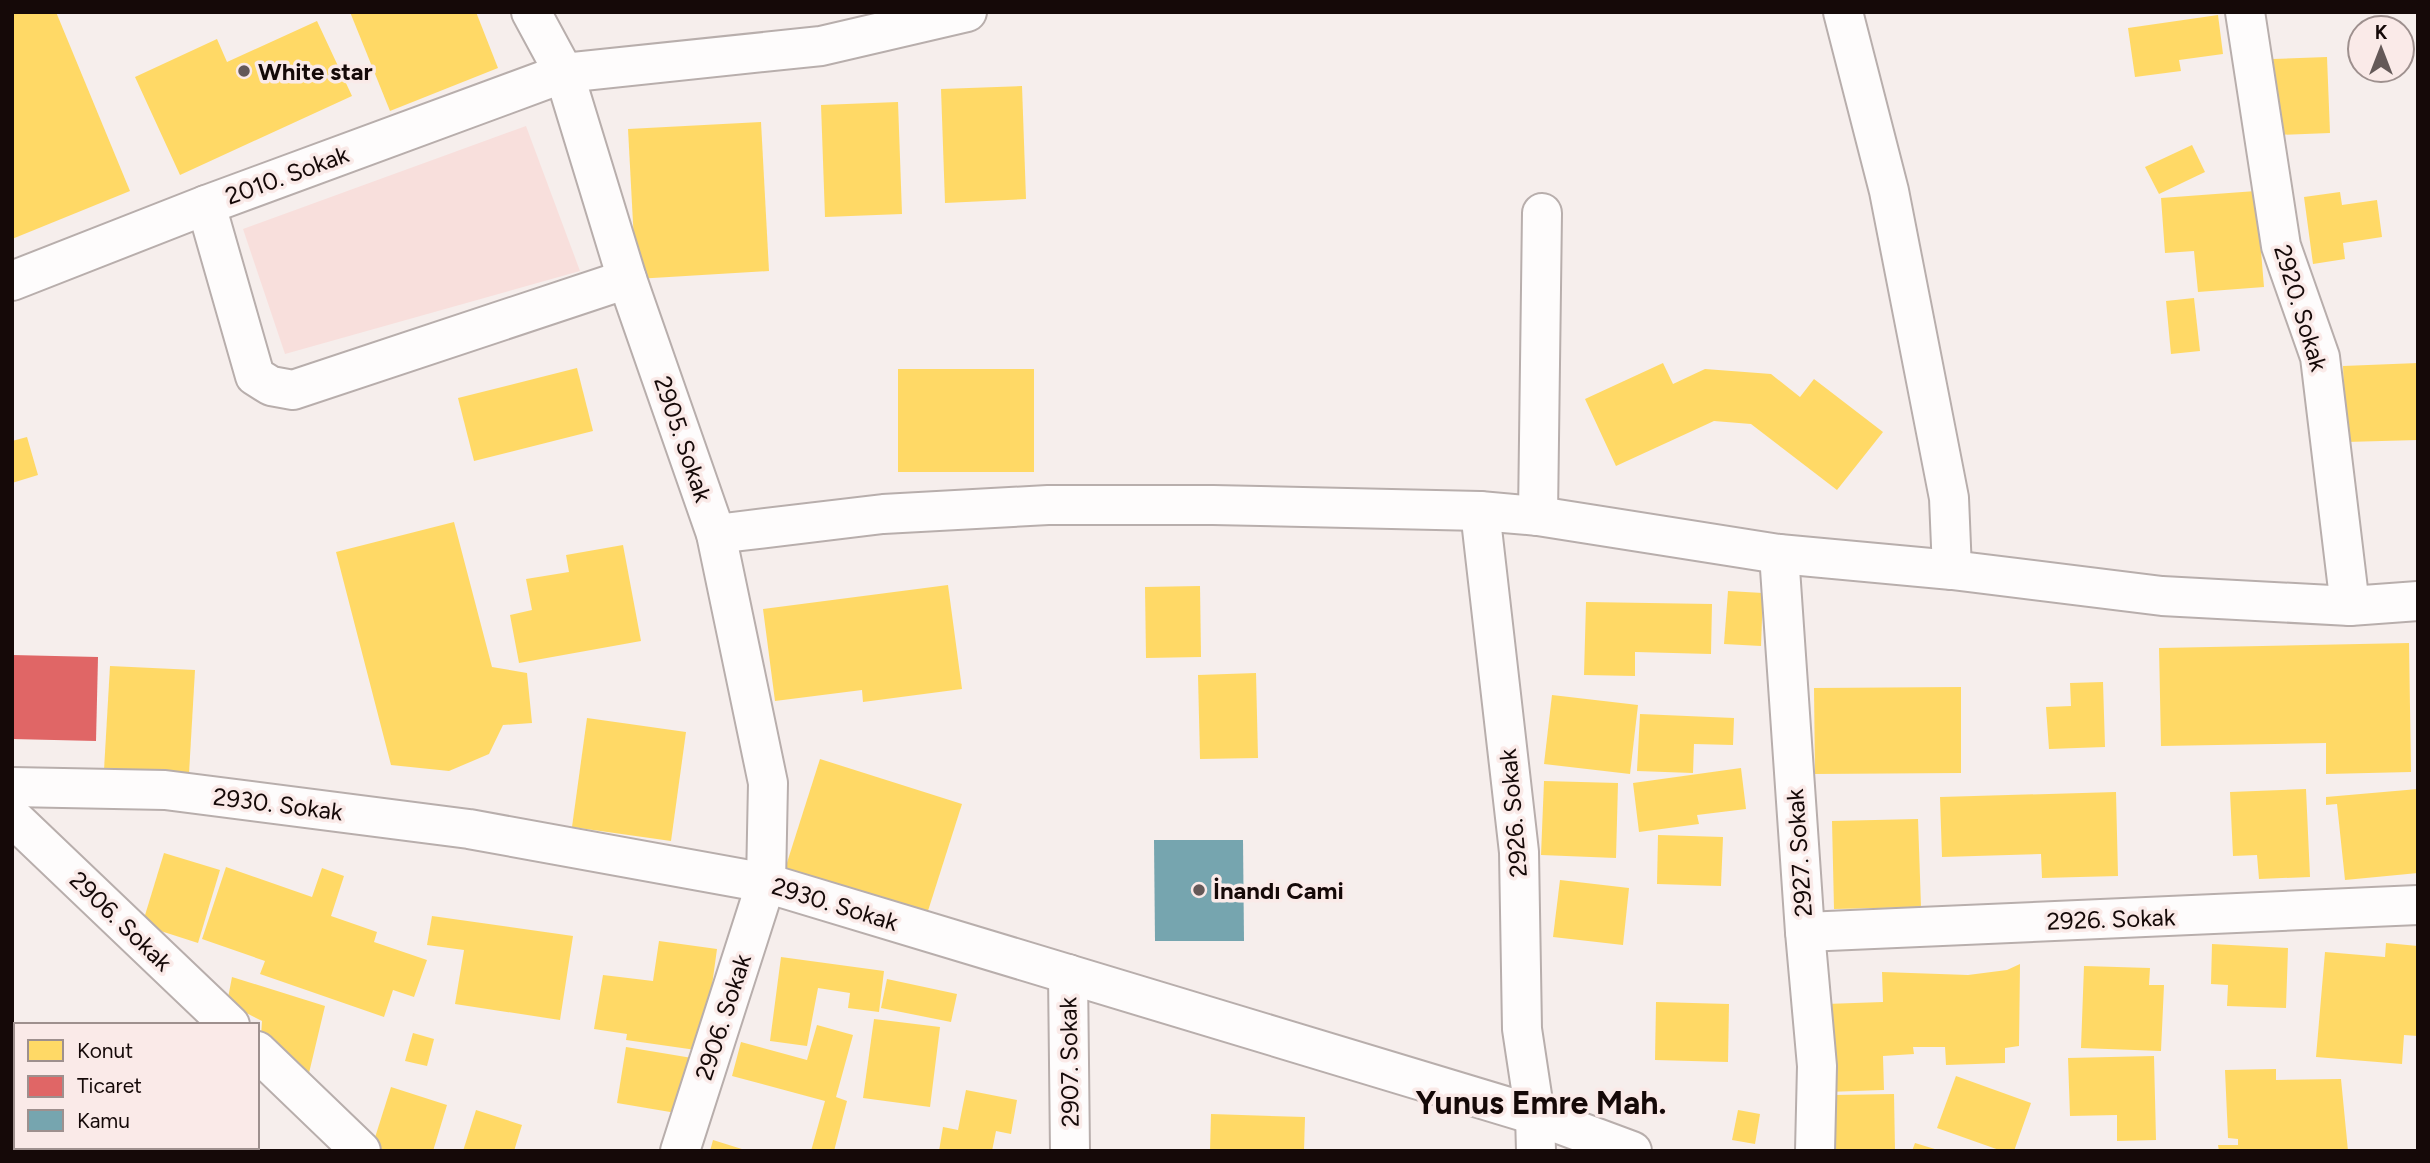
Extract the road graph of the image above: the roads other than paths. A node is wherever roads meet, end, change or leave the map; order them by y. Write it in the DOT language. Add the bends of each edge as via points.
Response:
graph roads {
  1 [pos="531,12"];
  2 [pos="967,12"];
  3 [pos="1843,12"];
  4 [pos="2245,12"];
  5 [pos="564,73"];
  6 [pos="206,205"];
  7 [pos="1542,213"];
  8 [pos="628,279"];
  9 [pos="12,281"];
  10 [pos="1480,512"];
  11 [pos="1538,516"];
  12 [pos="716,534"];
  13 [pos="1779,554"];
  14 [pos="1952,570"];
  15 [pos="2418,601"];
  16 [pos="2350,606"];
  17 [pos="12,788"];
  18 [pos="12,817"];
  19 [pos="766,883"];
  20 [pos="2418,905"];
  21 [pos="1805,932"];
  22 [pos="1068,974"];
  23 [pos="228,1023"];
  24 [pos="259,1053"];
  25 [pos="1536,1133"];
  26 [pos="362,1151"];
  27 [pos="680,1151"];
  28 [pos="1070,1151"];
  29 [pos="1632,1151"];
  30 [pos="1815,1151"];
  1 -- 5 [label="street, 2905. Sokak"];
  2 -- 5 [label="street, 2010. Sokak" via="821,46"];
  3 -- 14 [label="street" via="1889,191 1949,498"];
  4 -- 16 [label="street, 2920. Sokak" via="2281,246 2320,357"];
  5 -- 6 [label="street, 2010. Sokak"];
  5 -- 8 [label="street, 2905. Sokak"];
  6 -- 8 [label="street" via="255,376 271,386 293,390"];
  6 -- 9 [label="street, 2010. Sokak"];
  7 -- 11 [label="street"];
  8 -- 12 [label="street, 2905. Sokak"];
  10 -- 11 [label="street"];
  10 -- 12 [label="street" via="1048,505 883,513"];
  10 -- 25 [label="street, 2926. Sokak" via="1519,852 1522,1029"];
  11 -- 13 [label="street"];
  12 -- 19 [label="street, 2905. Sokak" via="768,783"];
  13 -- 14 [label="street"];
  13 -- 21 [label="street, 2927. Sokak"];
  14 -- 16 [label="street" via="2162,596"];
  15 -- 16 [label="street"];
  17 -- 19 [label="street, 2930. Sokak" via="165,790 206,795 469,829"];
  18 -- 23 [label="street, 2906. Sokak"];
  19 -- 22 [label="street, 2930. Sokak"];
  19 -- 27 [label="street, 2906. Sokak"];
  20 -- 21 [label="street, 2926. Sokak"];
  21 -- 30 [label="street, 2927. Sokak" via="1817,1066"];
  22 -- 25 [label="street, 2930. Sokak"];
  22 -- 28 [label="street, 2907. Sokak"];
  24 -- 26 [label="street"];
  25 -- 29 [label="street, 2930. Sokak"];
}
